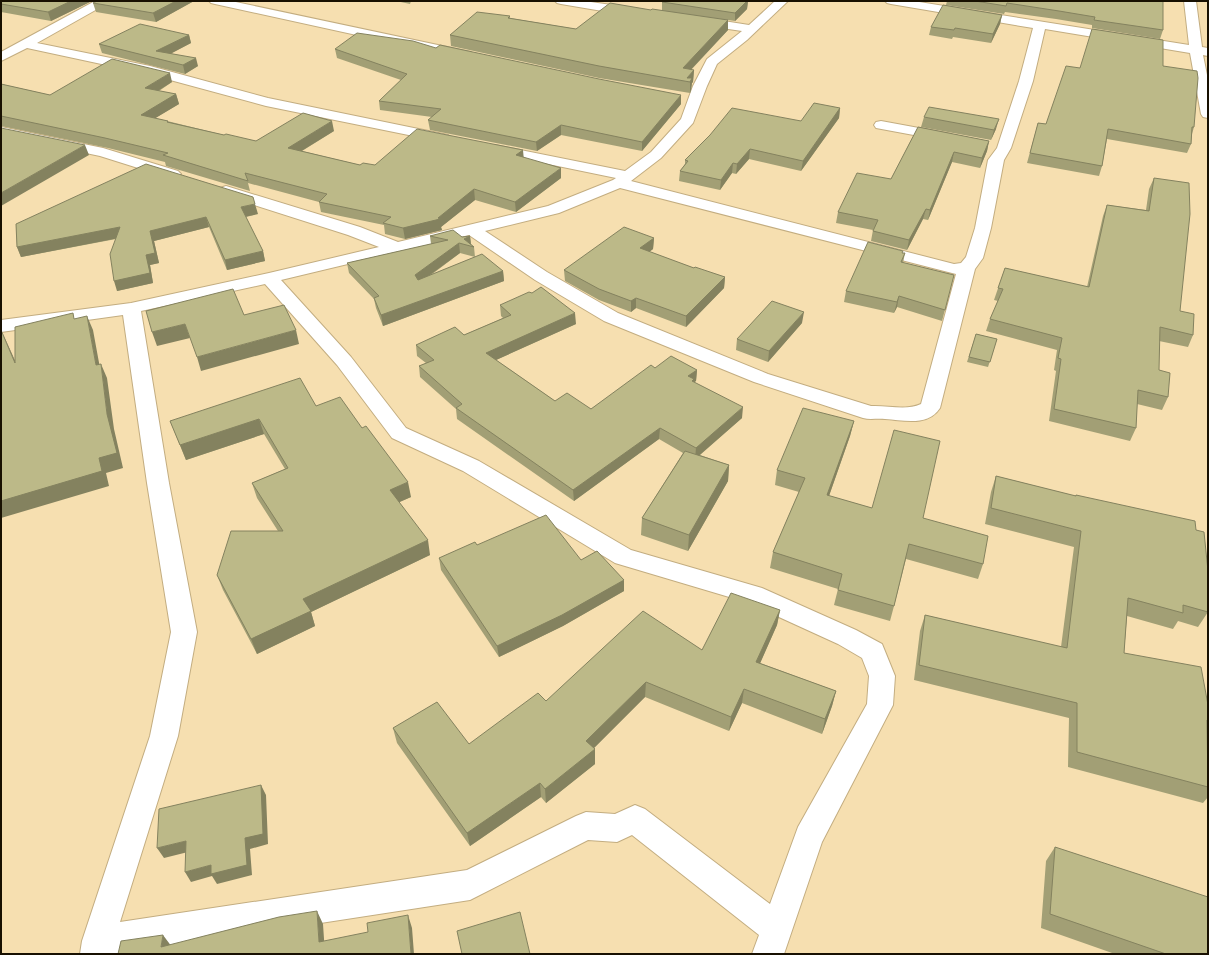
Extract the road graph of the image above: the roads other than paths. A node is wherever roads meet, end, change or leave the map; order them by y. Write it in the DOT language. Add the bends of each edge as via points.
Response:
graph roads {
  1 [pos="104,1"];
  2 [pos="215,1"];
  3 [pos="561,1"];
  4 [pos="782,1"];
  5 [pos="891,1"];
  6 [pos="1190,1"];
  7 [pos="644,13"];
  8 [pos="682,19"];
  9 [pos="1040,25"];
  10 [pos="752,29"];
  11 [pos="25,44"];
  12 [pos="1202,51"];
  13 [pos="1,57"];
  14 [pos="478,57"];
  15 [pos="1208,114"];
  16 [pos="881,124"];
  17 [pos="1,131"];
  18 [pos="454,140"];
  19 [pos="959,140"];
  20 [pos="484,146"];
  21 [pos="185,178"];
  22 [pos="624,180"];
  23 [pos="214,187"];
  24 [pos="472,230"];
  25 [pos="398,248"];
  26 [pos="966,268"];
  27 [pos="269,278"];
  28 [pos="131,308"];
  29 [pos="1,326"];
  30 [pos="772,941"];
  31 [pos="97,947"];
  1 -- 11 [label="street"];
  2 -- 14 [label="street"];
  3 -- 7 [label="street"];
  4 -- 10 [label="street"];
  5 -- 9 [label="street"];
  6 -- 12 [label="street"];
  8 -- 10 [label="street"];
  9 -- 12 [label="street"];
  9 -- 26 [label="street" via="1026,81 996,147 996,160 983,228 974,258"];
  10 -- 22 [label="street" via="712,62 700,86 687,100 688,120 656,155"];
  11 -- 13 [label="street"];
  11 -- 18 [label="street" via="150,70 266,102"];
  12 -- 15 [label="street"];
  16 -- 19 [label="street"];
  17 -- 21 [label="street" via="103,152"];
  20 -- 22 [label="street"];
  22 -- 24 [label="street" via="553,210"];
  22 -- 26 [label="street" via="954,269"];
  23 -- 25 [label="street" via="354,231"];
  24 -- 25 [label="street"];
  24 -- 26 [label="street" via="541,276 611,317 761,378 870,413 916,415 930,408"];
  25 -- 27 [label="street"];
  27 -- 28 [label="street"];
  27 -- 30 [label="street" via="344,361 399,433 471,466 623,557 753,594 873,651 882,676 880,705 809,837"];
  28 -- 29 [label="street"];
  28 -- 31 [label="street" via="184,632 164,736"];
  30 -- 31 [label="street" via="635,819 617,828 586,826 470,885"];
}
